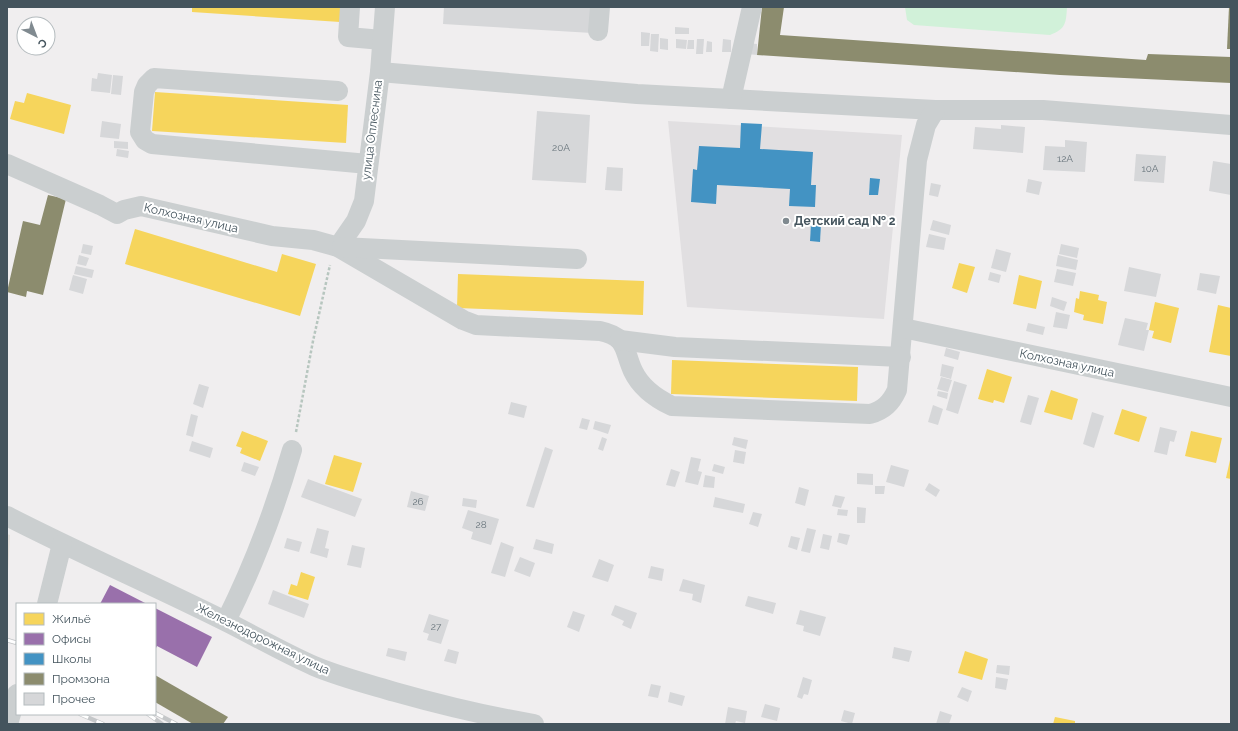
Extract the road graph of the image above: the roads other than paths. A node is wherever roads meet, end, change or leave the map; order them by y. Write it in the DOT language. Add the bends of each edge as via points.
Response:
graph roads {
  1 [pos="350,7"];
  2 [pos="385,7"];
  3 [pos="600,7"];
  4 [pos="752,7"];
  5 [pos="598,31"];
  6 [pos="382,40"];
  7 [pos="380,72"];
  8 [pos="338,91"];
  9 [pos="731,99"];
  10 [pos="935,110"];
  11 [pos="1231,125"];
  12 [pos="7,164"];
  13 [pos="368,164"];
  14 [pos="338,247"];
  15 [pos="577,259"];
  16 [pos="903,328"];
  17 [pos="620,340"];
  18 [pos="901,357"];
  19 [pos="1231,397"];
  20 [pos="292,450"];
  21 [pos="7,516"];
  22 [pos="62,544"];
  23 [pos="47,603"];
  24 [pos="226,621"];
  25 [pos="16,697"];
  26 [pos="8,724"];
  27 [pos="534,724"];
  1 -- 6 [label="street" via="348,37"];
  2 -- 6 [label="street, улица Оплеснина"];
  3 -- 5 [label="street"];
  4 -- 9 [label="street"];
  6 -- 7 [label="street, улица Оплеснина"];
  7 -- 9 [label="street" via="637,94"];
  7 -- 13 [label="street, улица Оплеснина"];
  8 -- 13 [label="street" via="154,78 147,84 144,92 140,132 145,140 152,144"];
  9 -- 10 [label="street"];
  10 -- 11 [label="street" via="1043,110"];
  10 -- 16 [label="street" via="926,125 917,160"];
  12 -- 14 [label="street, Колхозная улица" via="117,214 141,206 272,236 313,240"];
  13 -- 14 [label="street, улица Оплеснина" via="364,200 356,222"];
  14 -- 15 [label="street"];
  14 -- 17 [label="street" via="463,320 476,325 600,331 612,334"];
  16 -- 18 [label="street"];
  16 -- 19 [label="street, Колхозная улица"];
  17 -- 18 [label="street" via="675,347"];
  17 -- 18 [label="street" via="626,349 633,371 650,394 672,406 684,408 870,414 878,412 892,400 898,382"];
  20 -- 24 [label="street" via="267,527"];
  21 -- 22 [label="street, Железнодорожная улица"];
  22 -- 23 [label="street"];
  22 -- 24 [label="street, Железнодорожная улица"];
  24 -- 27 [label="street, Железнодорожная улица" via="315,666 359,682 447,706"];
  25 -- 26 [label="street"];
}
